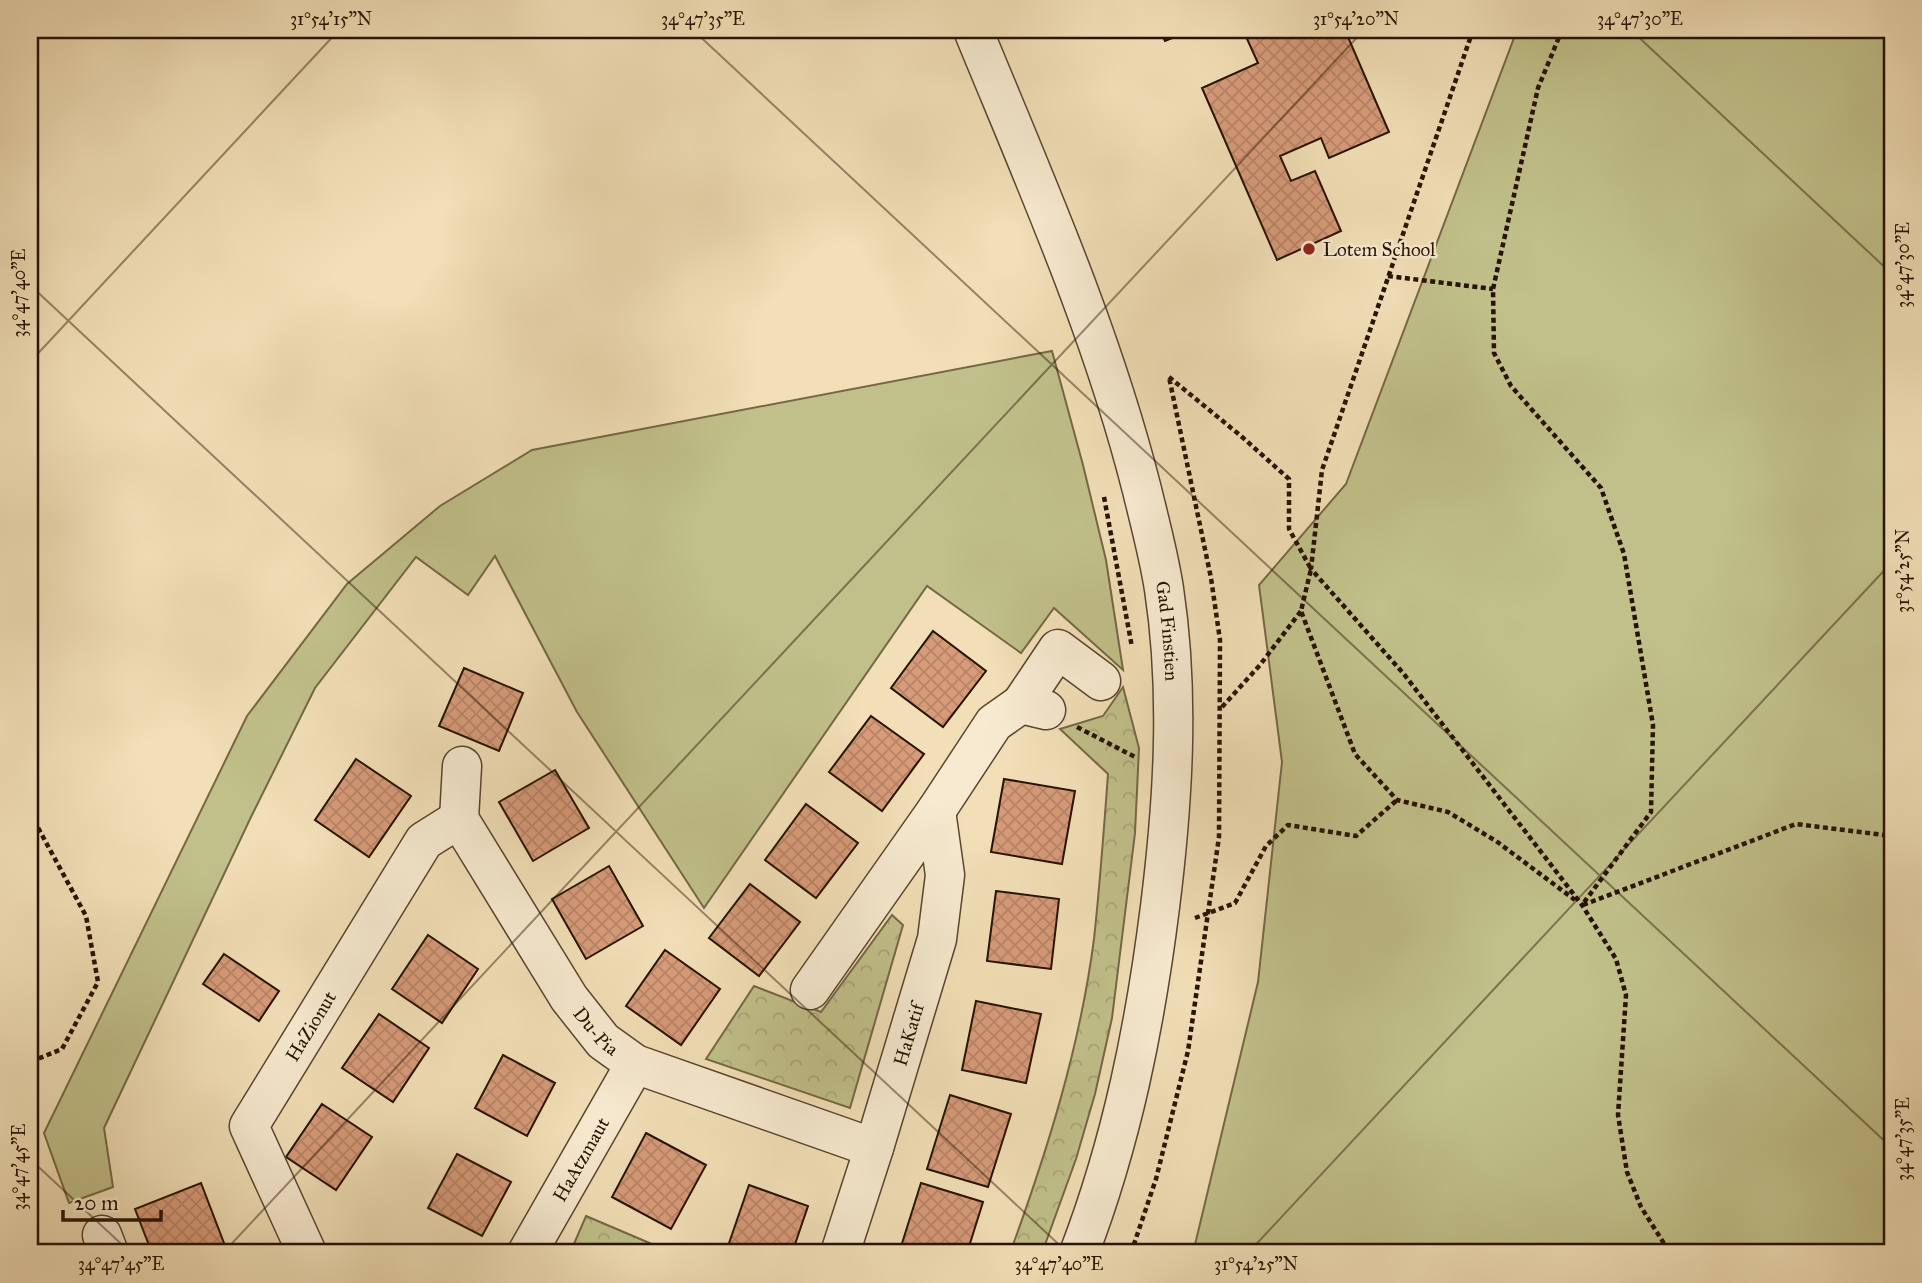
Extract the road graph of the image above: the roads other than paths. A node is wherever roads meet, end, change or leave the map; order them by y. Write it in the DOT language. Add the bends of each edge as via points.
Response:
graph roads {
  1 [pos="973,30"];
  2 [pos="1101,681"];
  3 [pos="462,766"];
  4 [pos="936,811"];
  5 [pos="459,819"];
  6 [pos="810,990"];
  7 [pos="635,1065"];
  8 [pos="874,1148"];
  9 [pos="307,1253"];
  10 [pos="527,1253"];
  11 [pos="840,1253"];
  12 [pos="1079,1253"];
  1 -- 12 [label="street, Gad Finstien" via="1109,374 1146,509 1171,641 1169,818 1141,1042 1110,1166"];
  2 -- 4 [label="street" via="1058,649 1034,707 994,723"];
  3 -- 5 [label="street"];
  4 -- 6 [label="street"];
  4 -- 8 [label="street, HaKatif" via="945,875 937,939"];
  5 -- 7 [label="street, Du-Pia" via="569,999 603,1041"];
  5 -- 9 [label="street, HaZionut" via="424,841 249,1126"];
  7 -- 8 [label="street, Du-Pia"];
  7 -- 10 [label="street, HaAtzmaut"];
  8 -- 11 [label="street, HaKatif"];
}
